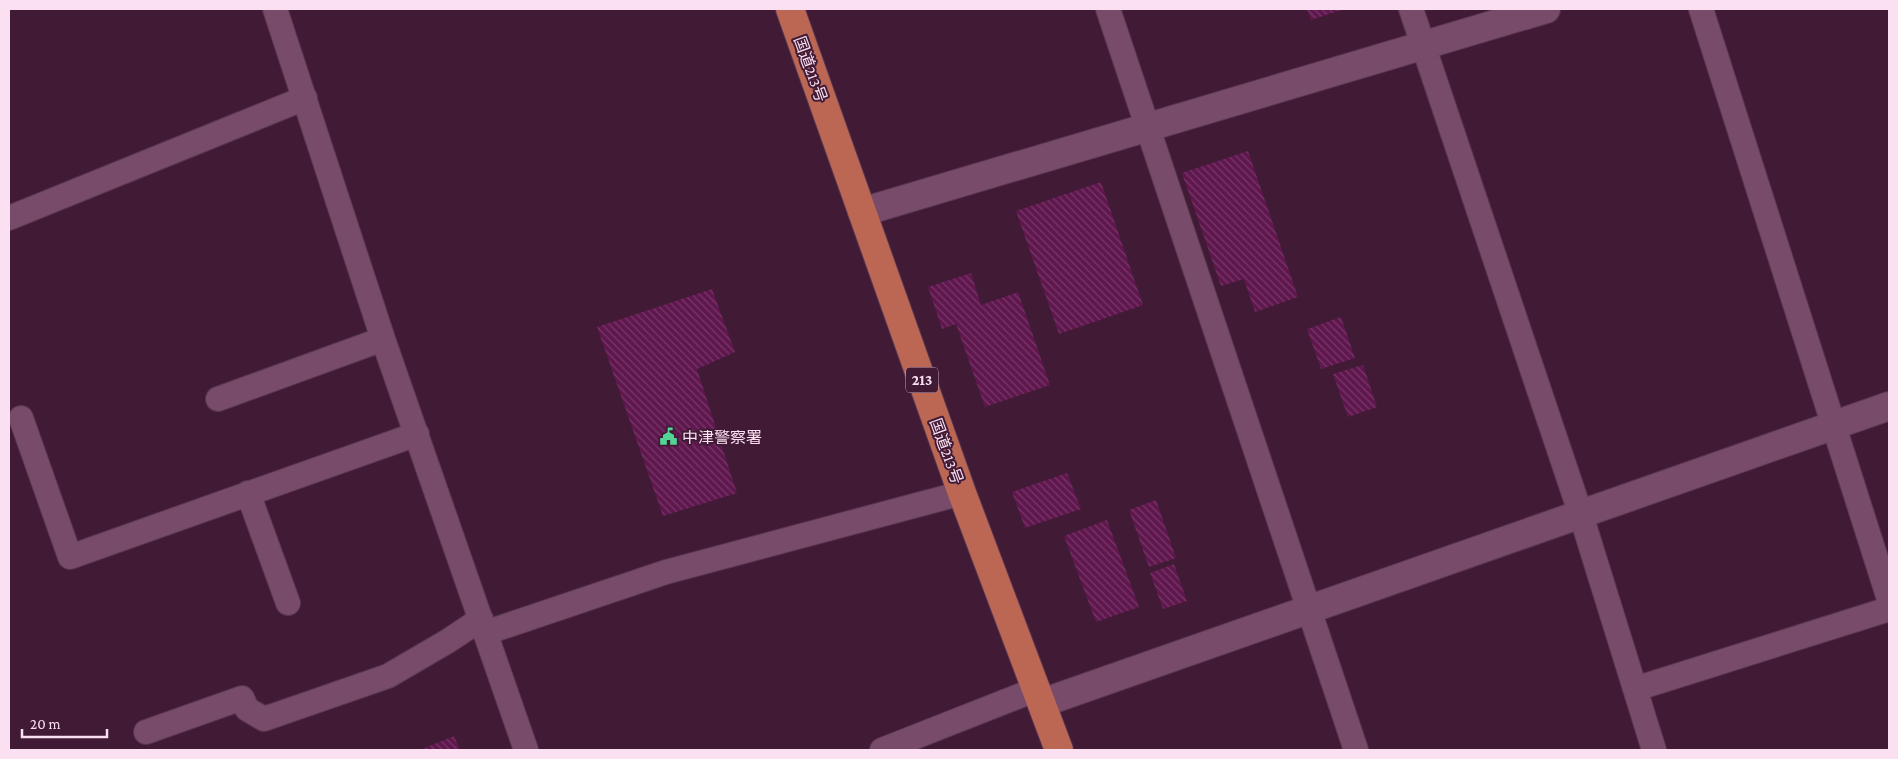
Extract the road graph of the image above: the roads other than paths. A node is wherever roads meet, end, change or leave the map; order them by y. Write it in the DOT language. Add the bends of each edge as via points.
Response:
graph roads {
  1 [pos="275,9"];
  2 [pos="790,9"];
  3 [pos="1108,9"];
  4 [pos="1411,9"];
  5 [pos="1546,9"];
  6 [pos="1701,9"];
  7 [pos="1422,46"];
  8 [pos="305,98"];
  9 [pos="1148,128"];
  10 [pos="862,212"];
  11 [pos="9,218"];
  12 [pos="383,339"];
  13 [pos="218,400"];
  14 [pos="1889,406"];
  15 [pos="21,418"];
  16 [pos="1834,426"];
  17 [pos="417,434"];
  18 [pos="962,493"];
  19 [pos="248,494"];
  20 [pos="1581,515"];
  21 [pos="1889,599"];
  22 [pos="288,604"];
  23 [pos="1889,609"];
  24 [pos="1308,610"];
  25 [pos="483,626"];
  26 [pos="1635,689"];
  27 [pos="1039,696"];
  28 [pos="146,732"];
  29 [pos="526,750"];
  30 [pos="882,750"];
  31 [pos="1059,750"];
  32 [pos="1356,750"];
  33 [pos="1654,750"];
  1 -- 8 [label="street"];
  2 -- 10 [label="highway, 国道213号 / 213"];
  3 -- 9 [label="street"];
  4 -- 7 [label="street"];
  5 -- 7 [label="street"];
  6 -- 16 [label="street"];
  7 -- 9 [label="street"];
  7 -- 20 [label="street"];
  8 -- 11 [label="street"];
  8 -- 12 [label="street"];
  9 -- 10 [label="street"];
  9 -- 24 [label="street"];
  10 -- 18 [label="highway, 国道213号 / 213"];
  12 -- 13 [label="street"];
  12 -- 17 [label="street"];
  14 -- 16 [label="street"];
  15 -- 19 [label="street" via="70,557"];
  16 -- 20 [label="street"];
  16 -- 21 [label="street"];
  17 -- 19 [label="street"];
  17 -- 25 [label="street"];
  18 -- 25 [label="street" via="666,572"];
  18 -- 27 [label="highway, 国道213号 / 213"];
  19 -- 22 [label="street"];
  20 -- 24 [label="street"];
  20 -- 26 [label="street"];
  23 -- 26 [label="street"];
  24 -- 27 [label="street"];
  24 -- 32 [label="street"];
  25 -- 28 [label="street" via="448,641 388,676 264,719 247,709 242,698"];
  25 -- 29 [label="street"];
  26 -- 33 [label="street"];
  27 -- 30 [label="street"];
  27 -- 31 [label="highway, 国道213号 / 213"];
}
